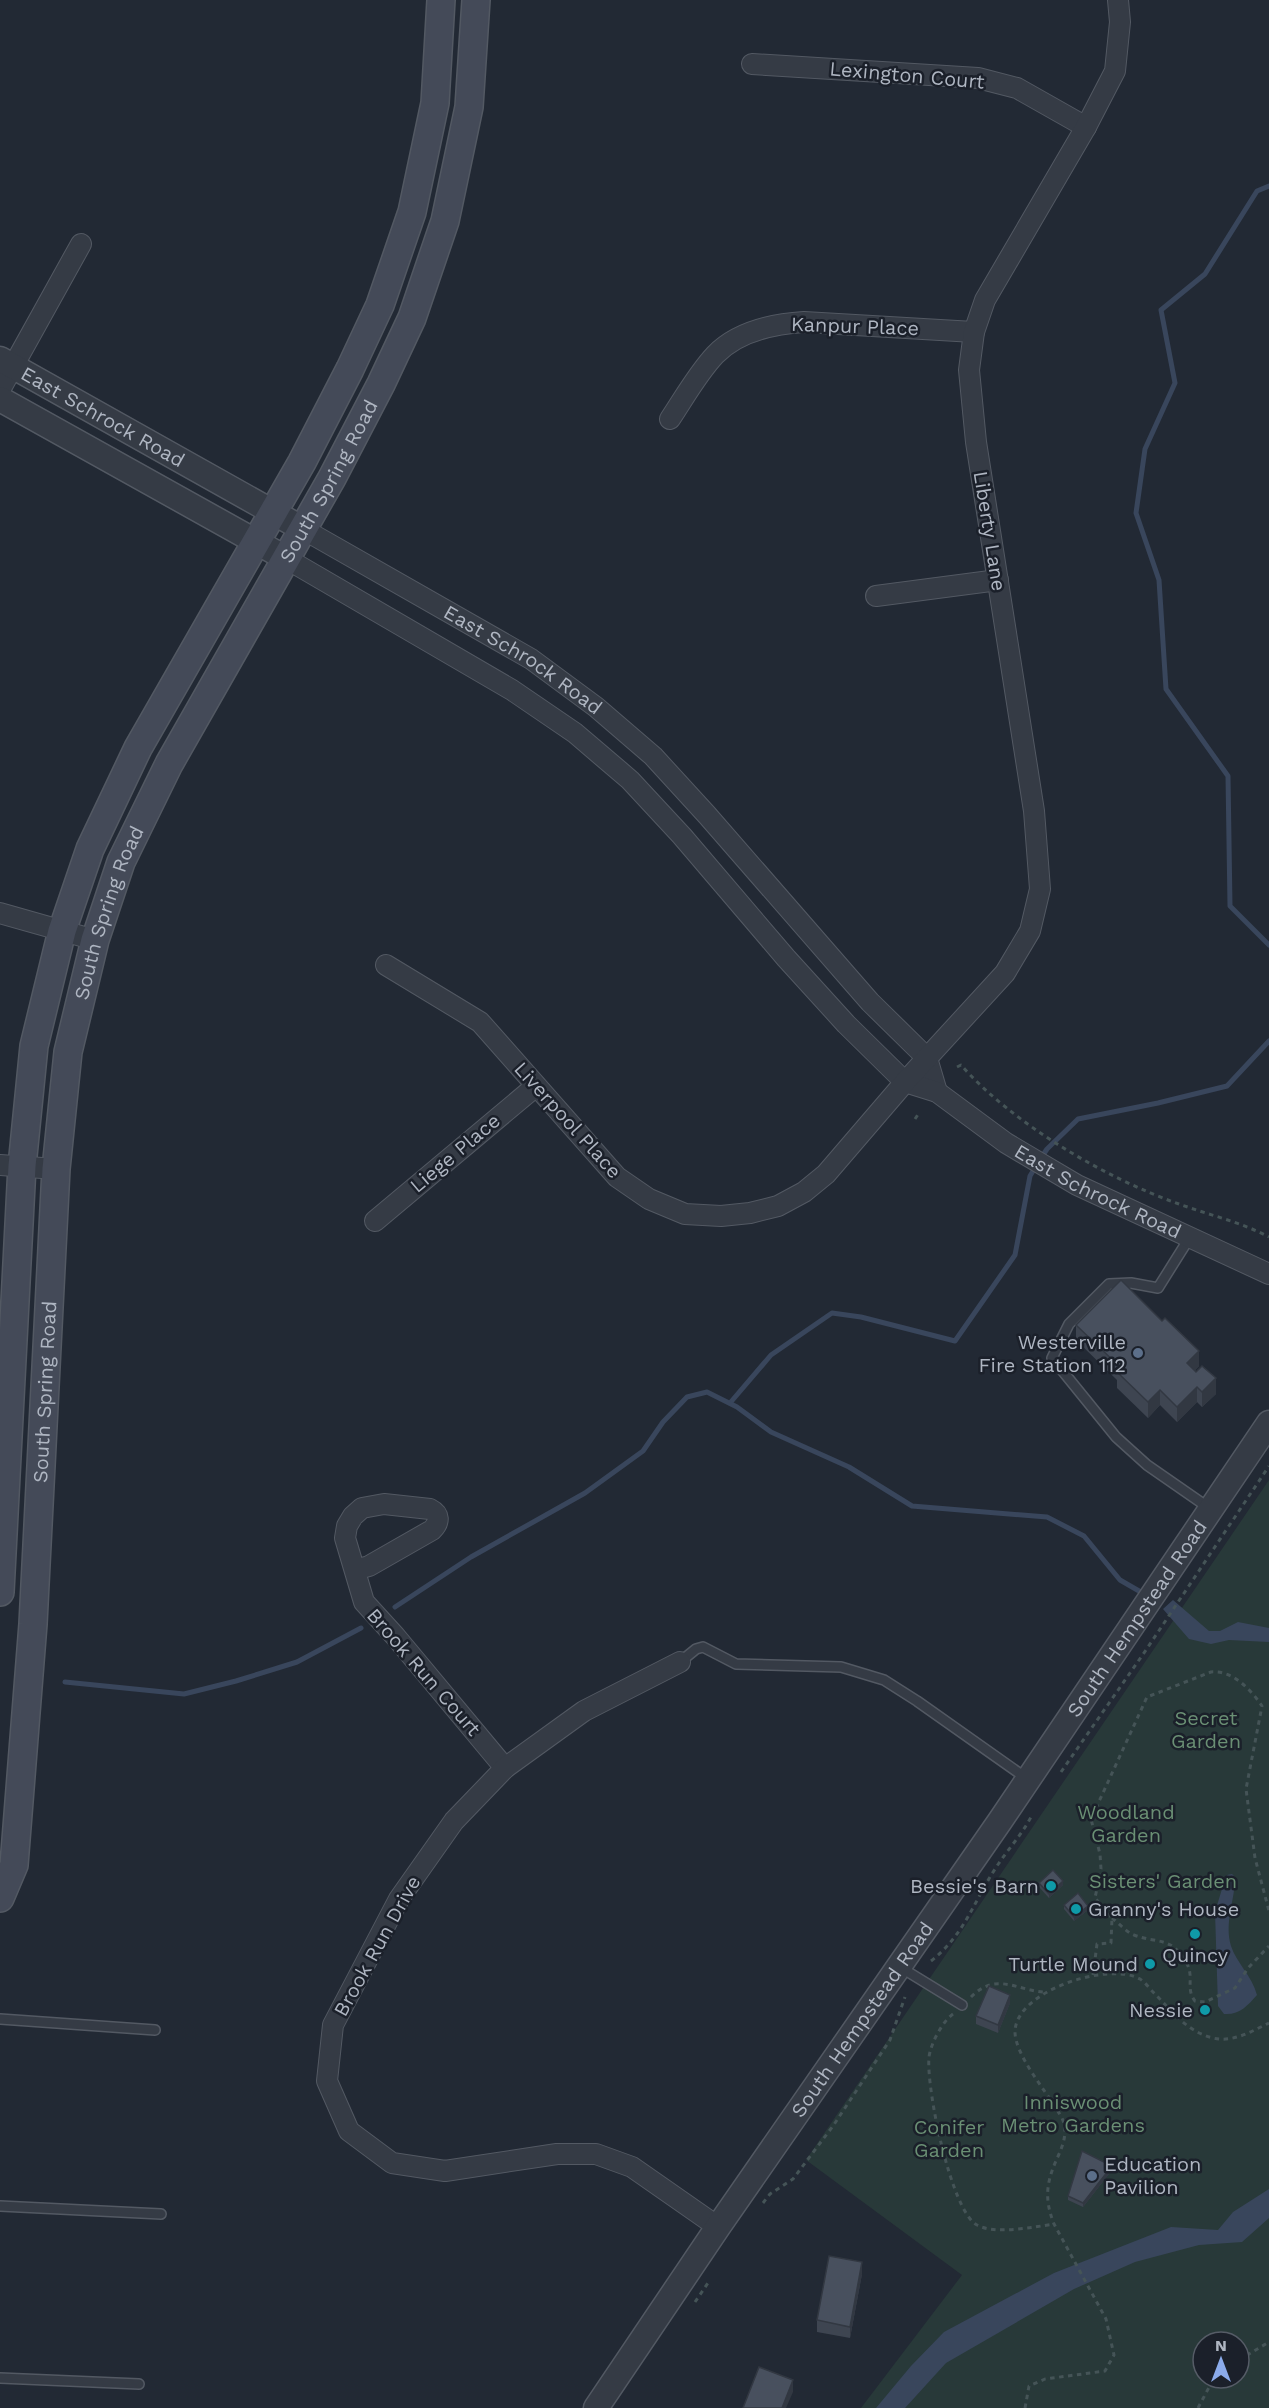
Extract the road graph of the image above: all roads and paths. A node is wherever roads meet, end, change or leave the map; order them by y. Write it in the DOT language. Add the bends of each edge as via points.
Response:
graph roads {
  1 [pos="441,0"];
  2 [pos="476,0"];
  3 [pos="1118,0"];
  4 [pos="752,64"];
  5 [pos="1086,127"];
  6 [pos="81,244"];
  7 [pos="974,332"];
  8 [pos="7,363"];
  9 [pos="0,390"];
  10 [pos="0,399"];
  11 [pos="670,419"];
  12 [pos="273,513"];
  13 [pos="303,529"];
  14 [pos="257,542"];
  15 [pos="287,559"];
  16 [pos="998,580"];
  17 [pos="876,596"];
  18 [pos="0,913"];
  19 [pos="62,931"];
  20 [pos="95,940"];
  21 [pos="386,965"];
  22 [pos="927,1058"];
  23 [pos="957,1067"];
  24 [pos="904,1082"];
  25 [pos="536,1086"];
  26 [pos="937,1092"];
  27 [pos="919,1113"];
  28 [pos="915,1119"];
  29 [pos="11,1166"];
  30 [pos="56,1169"];
  31 [pos="375,1221"];
  32 [pos="1190,1237"];
  33 [pos="1269,1237"];
  34 [pos="1269,1274"];
  35 [pos="1269,1423"];
  36 [pos="1269,1466"];
  37 [pos="1211,1509"];
  38 [pos="354,1570"];
  39 [pos="0,1592"];
  40 [pos="680,1662"];
  41 [pos="505,1767"];
  42 [pos="1059,1774"];
  43 [pos="1028,1779"];
  44 [pos="1034,1810"];
  45 [pos="8,1831"];
  46 [pos="7,1865"];
  47 [pos="0,1898"];
  48 [pos="1269,1911"];
  49 [pos="1112,1918"];
  50 [pos="1269,1946"];
  51 [pos="907,1972"];
  52 [pos="1094,1976"];
  53 [pos="1045,1992"];
  54 [pos="962,2006"];
  55 [pos="0,2019"];
  56 [pos="1269,2023"];
  57 [pos="155,2030"];
  58 [pos="0,2206"];
  59 [pos="758,2209"];
  60 [pos="160,2214"];
  61 [pos="1054,2224"];
  62 [pos="718,2227"];
  63 [pos="714,2275"];
  64 [pos="691,2308"];
  65 [pos="1269,2342"];
  66 [pos="1251,2353"];
  67 [pos="0,2378"];
  68 [pos="139,2384"];
  69 [pos="1208,2390"];
  70 [pos="596,2408"];
  71 [pos="1025,2408"];
  72 [pos="1198,2408"];
  1 -- 12 [label="main road, South Spring Road" via="435,103 412,212 380,305"];
  2 -- 13 [label="main road, South Spring Road" via="469,107 445,221 412,318"];
  3 -- 5 [label="street, Liberty Lane" via="1115,71"];
  4 -- 5 [label="street, Lexington Court" via="978,78 1017,88"];
  5 -- 7 [label="street, Liberty Lane" via="985,300"];
  6 -- 8 [label="street"];
  7 -- 11 [label="street, Kanpur Place" via="804,322 764,328 733,340 715,355"];
  7 -- 16 [label="street, Liberty Lane" via="969,370"];
  8 -- 9 [label="street"];
  8 -- 12 [label="street, East Schrock Road"];
  10 -- 14 [label="street, East Schrock Road"];
  12 -- 13 [label="street, East Schrock Road"];
  12 -- 14 [label="main road, South Spring Road"];
  13 -- 15 [label="main road, South Spring Road"];
  13 -- 22 [label="street, East Schrock Road" via="531,659 596,707 653,756 870,1002"];
  14 -- 15 [label="street, East Schrock Road"];
  14 -- 19 [label="main road, South Spring Road" via="138,748 90,849"];
  15 -- 20 [label="main road, South Spring Road" via="169,764 121,862"];
  15 -- 24 [label="street, East Schrock Road" via="502,684 575,733 630,780 838,1016"];
  16 -- 17 [label="street"];
  16 -- 22 [label="street, Liberty Lane" via="1034,811 1040,889 1030,931 1005,973"];
  18 -- 19 [label="street"];
  19 -- 20 [label="street"];
  19 -- 29 [label="main road, South Spring Road"];
  20 -- 30 [label="main road, South Spring Road" via="68,1052"];
  21 -- 25 [label="street, Liverpool Place" via="480,1022"];
  22 -- 24 [label="street, Liverpool Place"];
  22 -- 26 [label="street, East Schrock Road"];
  23 -- 33 [label="path" via="961,1065 1001,1106 1114,1177"];
  24 -- 25 [label="street, Liverpool Place" via="826,1174 804,1192 778,1206 721,1216 685,1214 649,1199 617,1177"];
  24 -- 26 [label="street, East Schrock Road"];
  25 -- 31 [label="street, Liege Place"];
  26 -- 32 [label="street, East Schrock Road" via="1006,1143 1077,1185"];
  27 -- 28 [label="path"];
  29 -- 30 [label="street"];
  29 -- 39 [label="main road, South Spring Road"];
  30 -- 45 [label="main road, South Spring Road" via="33,1624"];
  32 -- 34 [label="street, East Schrock Road"];
  32 -- 37 [label="lane" via="1158,1288 1109,1284 1069,1324 1052,1358 1116,1437 1147,1465"];
  35 -- 37 [label="street, South Hempstead Road"];
  36 -- 42 [label="path"];
  37 -- 43 [label="street, South Hempstead Road"];
  38 -- 38 [label="street, Brook Run Court" via="345,1538 347,1526 362,1508 384,1504 435,1512 438,1524 432,1530 369,1566"];
  38 -- 41 [label="street, Brook Run Court" via="364,1602"];
  40 -- 41 [label="street, Brook Run Drive" via="584,1711"];
  40 -- 43 [label="lane" via="703,1647 735,1664 842,1667 884,1680"];
  41 -- 62 [label="street, Brook Run Drive" via="454,1821 399,1899 333,2025 327,2081 349,2131 392,2163 445,2171 557,2154 596,2154 632,2167"];
  43 -- 51 [label="street, South Hempstead Road"];
  44 -- 51 [label="path" via="1024,1831 996,1867 964,1926 942,1952"];
  45 -- 46 [label="main road, South Spring Road"];
  46 -- 47 [label="main road, South Spring Road"];
  48 -- 49 [label="path" via="1255,1858 1246,1789 1262,1706 1241,1681 1215,1671 1147,1697 1091,1819 1101,1869 1095,1898"];
  49 -- 50 [label="path" via="1132,1935 1179,1949 1192,1971 1191,1995 1195,2001 1205,2002 1235,1988"];
  49 -- 52 [label="path" via="1111,1943 1097,1944"];
  51 -- 54 [label="lane"];
  51 -- 59 [label="path" via="890,2040 799,2173 770,2194"];
  51 -- 62 [label="street, South Hempstead Road"];
  52 -- 53 [label="path"];
  52 -- 56 [label="path" via="1109,1973 1141,1980 1190,2029 1215,2038 1237,2038"];
  53 -- 54 [label="path" via="1015,1984 991,1984"];
  53 -- 61 [label="path" via="1022,2014 1015,2031 1020,2051 1065,2122 1064,2138 1047,2192"];
  54 -- 61 [label="path" via="946,2019 929,2056 951,2182 966,2216 982,2228"];
  55 -- 57 [label="lane"];
  58 -- 60 [label="lane"];
  61 -- 71 [label="path" via="1106,2319 1114,2355 1104,2371 1045,2379 1029,2386"];
  62 -- 70 [label="street, South Hempstead Road"];
  63 -- 64 [label="path"];
  65 -- 66 [label="path"];
  67 -- 68 [label="lane"];
  69 -- 72 [label="path"];
}
